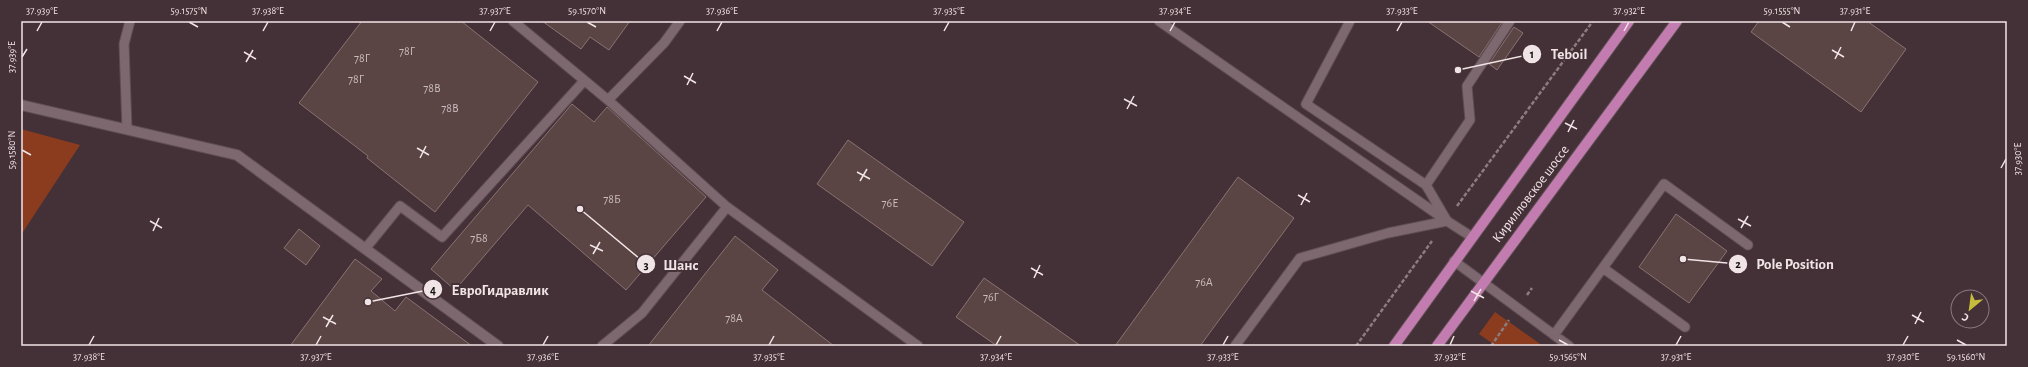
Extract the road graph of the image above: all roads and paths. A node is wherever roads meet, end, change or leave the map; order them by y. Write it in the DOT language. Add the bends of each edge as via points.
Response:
graph roads {
  1 [pos="130,21"];
  2 [pos="513,21"];
  3 [pos="680,21"];
  4 [pos="1159,21"];
  5 [pos="1350,21"];
  6 [pos="1510,21"];
  7 [pos="1593,21"];
  8 [pos="1629,21"];
  9 [pos="1677,21"];
  10 [pos="584,81"];
  11 [pos="608,100"];
  12 [pos="21,105"];
  13 [pos="127,129"];
  14 [pos="1426,185"];
  15 [pos="727,207"];
  16 [pos="1447,221"];
  17 [pos="1472,237"];
  18 [pos="1748,245"];
  19 [pos="365,249"];
  20 [pos="1454,261"];
  21 [pos="1603,268"];
  22 [pos="1483,283"];
  23 [pos="1684,327"];
  24 [pos="1554,335"];
  25 [pos="498,346"];
  26 [pos="602,346"];
  27 [pos="918,346"];
  28 [pos="1235,346"];
  29 [pos="1356,346"];
  30 [pos="1394,346"];
  31 [pos="1437,346"];
  32 [pos="1569,346"];
  1 -- 13 [label="lane" via="124,44"];
  2 -- 10 [label="lane"];
  3 -- 11 [label="lane" via="664,43"];
  4 -- 16 [label="lane"];
  5 -- 14 [label="lane" via="1306,104"];
  6 -- 14 [label="lane" via="1467,86 1470,120"];
  7 -- 16 [label="path"];
  8 -- 17 [label="main road, Кирилловское шоссе"];
  9 -- 22 [label="main road, Кирилловское шоссе"];
  10 -- 11 [label="lane"];
  10 -- 19 [label="lane" via="442,237 400,206"];
  11 -- 15 [label="lane"];
  12 -- 13 [label="street"];
  13 -- 19 [label="street" via="237,155"];
  14 -- 16 [label="lane"];
  15 -- 26 [label="lane" via="642,313"];
  15 -- 27 [label="lane"];
  16 -- 17 [label="lane"];
  16 -- 28 [label="lane" via="1388,233 1300,258"];
  16 -- 29 [label="path"];
  17 -- 20 [label="main road, Кирилловское шоссе"];
  18 -- 21 [label="lane" via="1664,184"];
  19 -- 25 [label="street"];
  20 -- 22 [label="lane"];
  20 -- 30 [label="main road, Кирилловское шоссе"];
  21 -- 23 [label="lane"];
  21 -- 24 [label="lane"];
  22 -- 24 [label="lane"];
  22 -- 31 [label="main road, Кирилловское шоссе"];
  24 -- 32 [label="lane"];
}
